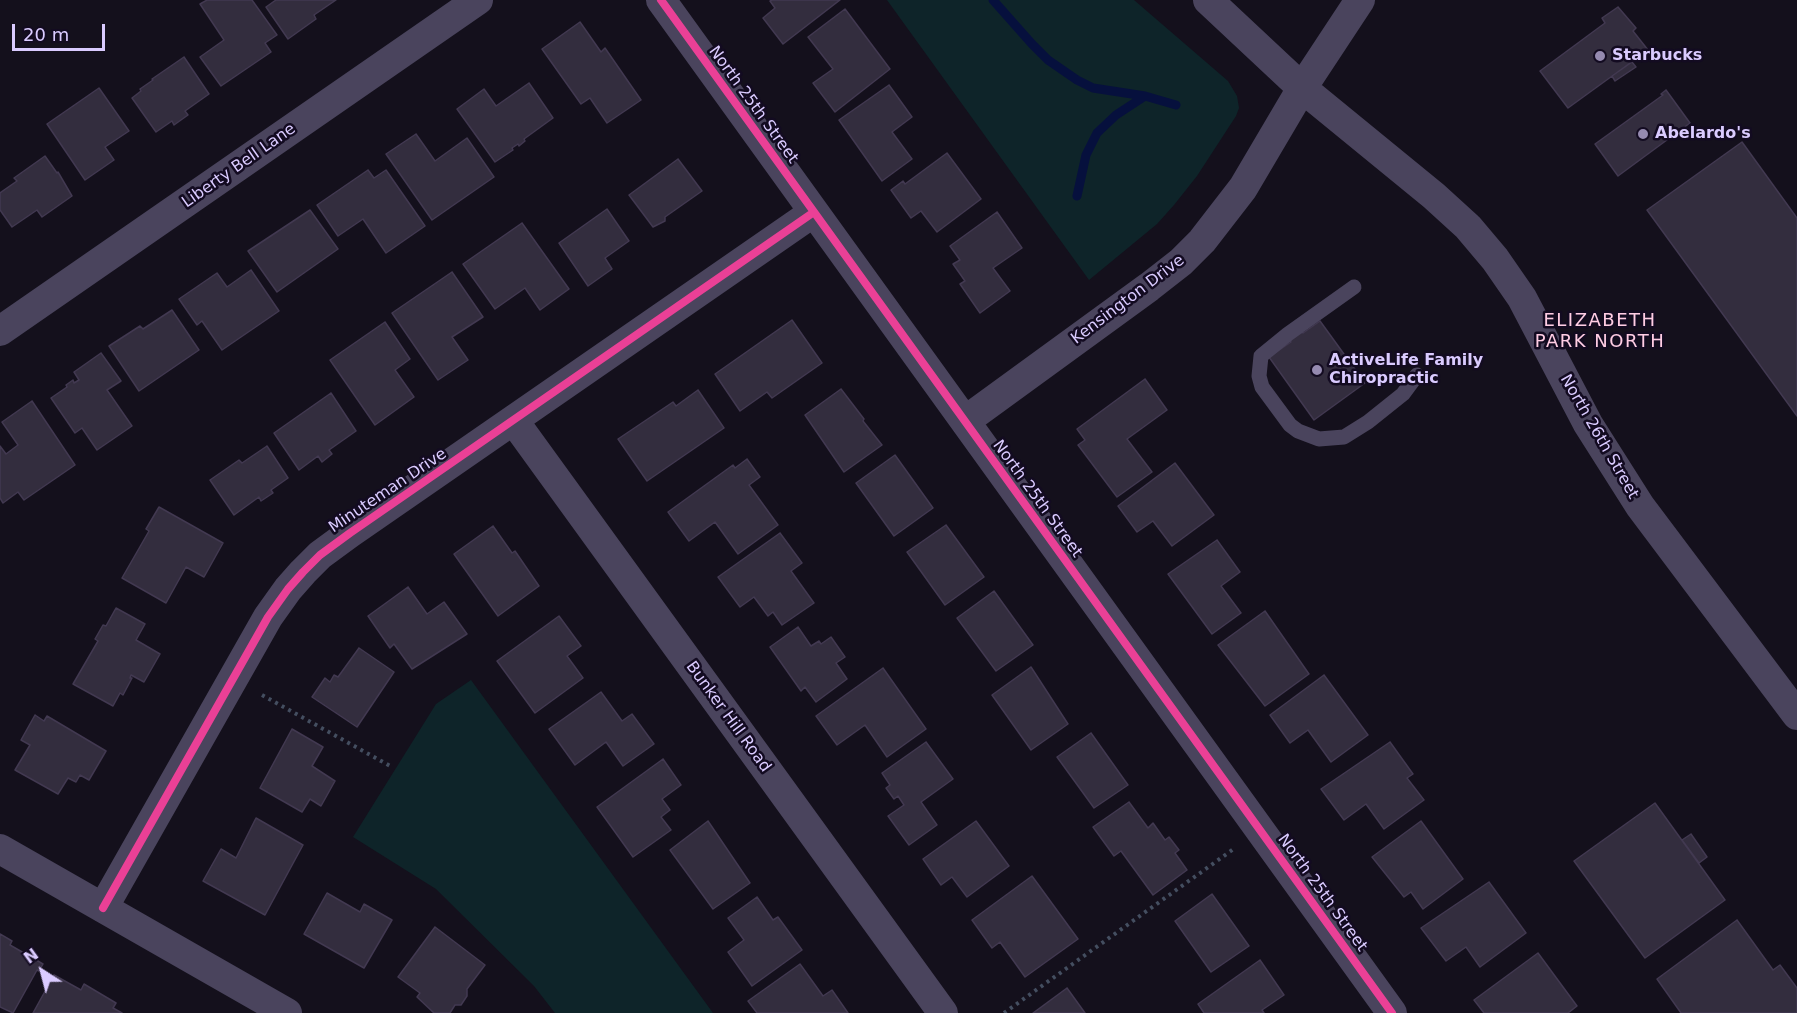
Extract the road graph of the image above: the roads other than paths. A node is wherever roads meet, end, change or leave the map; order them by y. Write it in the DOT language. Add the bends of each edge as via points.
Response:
graph roads {
  1 [pos="478,0"];
  2 [pos="661,0"];
  3 [pos="1208,0"];
  4 [pos="1360,0"];
  5 [pos="1302,87"];
  6 [pos="814,212"];
  7 [pos="1354,287"];
  8 [pos="0,331"];
  9 [pos="1417,375"];
  10 [pos="514,421"];
  11 [pos="964,421"];
  12 [pos="1797,715"];
  13 [pos="0,849"];
  14 [pos="103,908"];
  15 [pos="287,1013"];
  16 [pos="943,1013"];
  17 [pos="1392,1013"];
  1 -- 8 [label="street, Liberty Bell Lane"];
  2 -- 6 [label="street, North 25th Street"];
  3 -- 5 [label="street, North 26th Street"];
  4 -- 5 [label="street, Kensington Drive"];
  5 -- 11 [label="street, Kensington Drive" via="1244,188 1187,256"];
  5 -- 12 [label="street, North 26th Street" via="1434,196 1496,259 1522,298 1588,424 1640,506"];
  6 -- 10 [label="street, Minuteman Drive"];
  6 -- 11 [label="street, North 25th Street"];
  7 -- 9 [label="lane" via="1261,356 1259,376 1263,387 1290,424 1319,439 1344,437 1368,422 1403,394"];
  10 -- 14 [label="street, Minuteman Drive" via="332,546 288,589 268,617"];
  10 -- 16 [label="street, Bunker Hill Road"];
  11 -- 17 [label="street, North 25th Street"];
  13 -- 14 [label="street"];
  14 -- 15 [label="street"];
}
